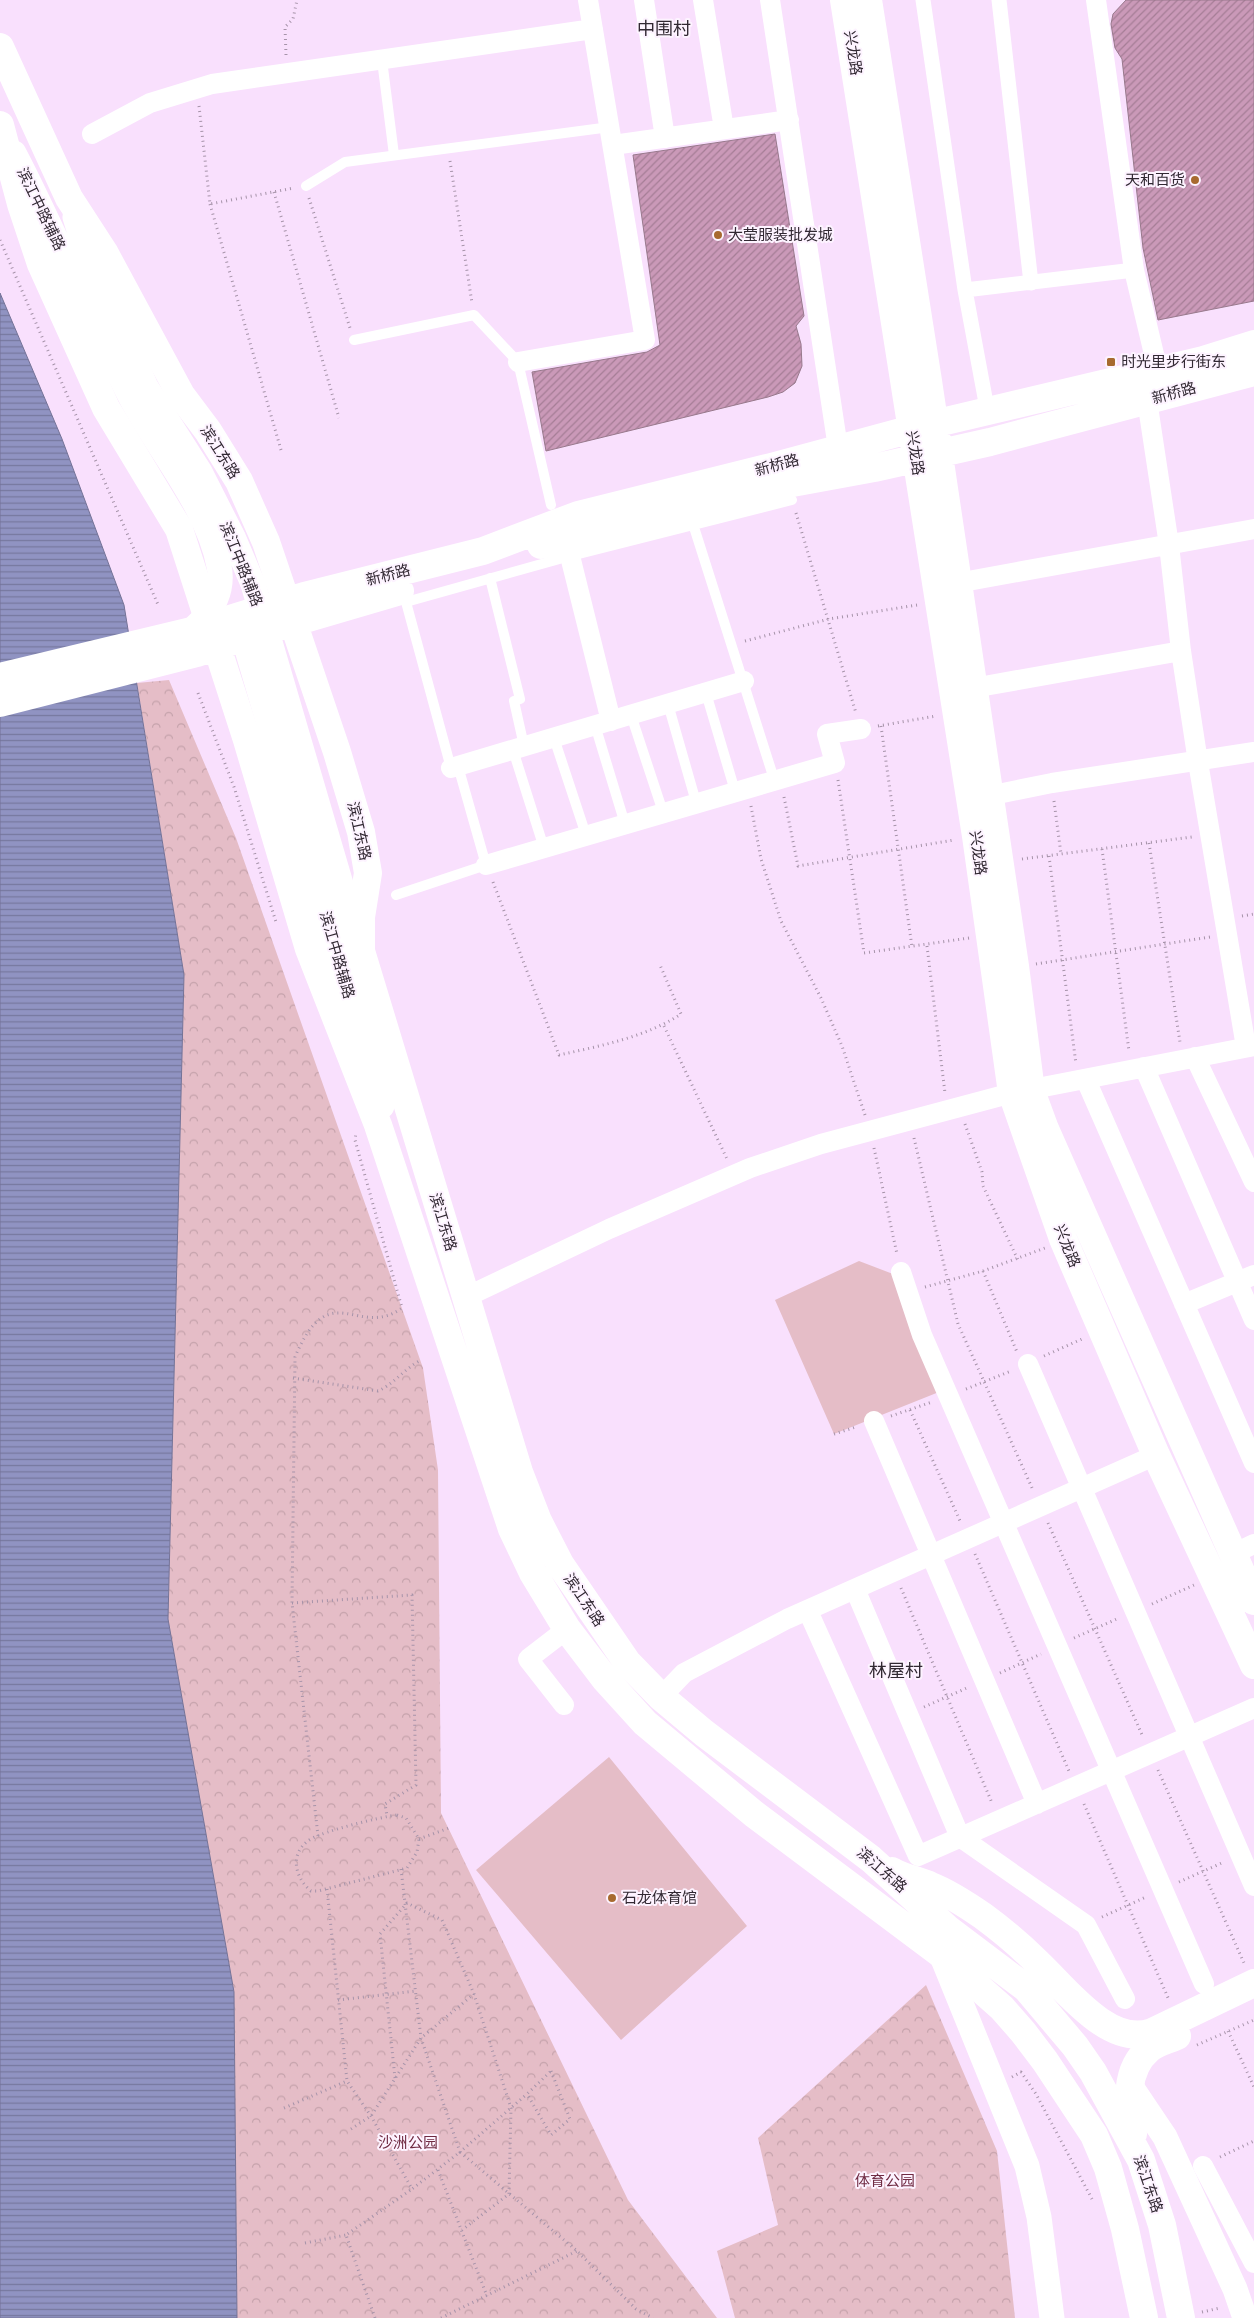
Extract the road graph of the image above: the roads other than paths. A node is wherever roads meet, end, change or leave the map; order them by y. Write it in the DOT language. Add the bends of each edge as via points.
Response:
graph roads {
  1 [pos="588,0"];
  2 [pos="644,0"];
  3 [pos="703,0"];
  4 [pos="770,0"];
  5 [pos="844,0"];
  6 [pos="868,0"];
  7 [pos="923,0"];
  8 [pos="928,0"];
  9 [pos="999,0"];
  10 [pos="1096,0"];
  11 [pos="593,29"];
  12 [pos="0,47"];
  13 [pos="382,60"];
  14 [pos="789,120"];
  15 [pos="2,128"];
  16 [pos="724,129"];
  17 [pos="92,134"];
  18 [pos="612,136"];
  19 [pos="665,138"];
  20 [pos="394,155"];
  21 [pos="306,186"];
  22 [pos="69,198"];
  23 [pos="1134,270"];
  24 [pos="1031,282"];
  25 [pos="965,290"];
  26 [pos="111,334"];
  27 [pos="354,340"];
  28 [pos="1254,344"];
  29 [pos="518,362"];
  30 [pos="1158,371"];
  31 [pos="1254,372"];
  32 [pos="1147,400"];
  33 [pos="986,403"];
  34 [pos="923,427"];
  35 [pos="838,448"];
  36 [pos="927,456"];
  37 [pos="780,484"];
  38 [pos="551,505"];
  39 [pos="693,524"];
  40 [pos="1254,529"];
  41 [pos="1169,545"];
  42 [pos="570,556"];
  43 [pos="490,578"];
  44 [pos="948,593"];
  45 [pos="252,623"];
  46 [pos="191,631"];
  47 [pos="1181,651"];
  48 [pos="0,677"];
  49 [pos="744,682"];
  50 [pos="973,688"];
  51 [pos="706,693"];
  52 [pos="0,703"];
  53 [pos="668,704"];
  54 [pos="631,715"];
  55 [pos="603,723"];
  56 [pos="861,729"];
  57 [pos="554,738"];
  58 [pos="518,748"];
  59 [pos="1254,752"];
  60 [pos="1198,762"];
  61 [pos="454,767"];
  62 [pos="777,778"];
  63 [pos="741,789"];
  64 [pos="988,796"];
  65 [pos="696,802"];
  66 [pos="663,812"];
  67 [pos="625,824"];
  68 [pos="586,835"];
  69 [pos="544,848"];
  70 [pos="486,865"];
  71 [pos="396,895"];
  72 [pos="361,951"];
  73 [pos="1250,1046"];
  74 [pos="1189,1058"];
  75 [pos="1138,1069"];
  76 [pos="1082,1080"];
  77 [pos="1021,1092"];
  78 [pos="1254,1182"];
  79 [pos="417,1237"];
  80 [pos="901,1272"];
  81 [pos="1246,1279"];
  82 [pos="466,1297"];
  83 [pos="1184,1304"];
  84 [pos="1254,1320"];
  85 [pos="1026,1365"];
  86 [pos="874,1421"];
  87 [pos="1156,1455"];
  88 [pos="1254,1463"];
  89 [pos="1082,1488"];
  90 [pos="1005,1523"];
  91 [pos="1244,1549"];
  92 [pos="930,1556"];
  93 [pos="856,1589"];
  94 [pos="1254,1601"];
  95 [pos="808,1610"];
  96 [pos="566,1629"];
  97 [pos="1254,1665"];
  98 [pos="661,1697"];
  99 [pos="564,1705"];
  100 [pos="1254,1708"];
  101 [pos="1191,1736"];
  102 [pos="1112,1771"];
  103 [pos="1037,1804"];
  104 [pos="960,1837"];
  105 [pos="1254,1886"];
  106 [pos="916,1887"];
  107 [pos="902,1924"];
  108 [pos="941,1954"];
  109 [pos="1250,1975"];
  110 [pos="1204,1984"];
  111 [pos="1125,1999"];
  112 [pos="1254,2002"];
  113 [pos="1130,2084"];
  114 [pos="1135,2148"];
  115 [pos="1203,2166"];
  116 [pos="1254,2263"];
  117 [pos="1052,2318"];
  118 [pos="1144,2318"];
  119 [pos="1181,2318"];
  120 [pos="1245,2318"];
  1 -- 11 [label="street"];
  2 -- 19 [label="street"];
  3 -- 16 [label="street"];
  4 -- 14 [label="street"];
  5 -- 34 [label="main road, 兴龙路"];
  6 -- 34 [label="main road, 兴龙路"];
  7 -- 8 [label="street"];
  7 -- 25 [label="street"];
  9 -- 24 [label="street"];
  10 -- 23 [label="street"];
  11 -- 13 [label="street"];
  11 -- 18 [label="street"];
  12 -- 22 [label="main road, 滨江东路"];
  13 -- 17 [label="street" via="212,84 150,103"];
  13 -- 20 [label="lane"];
  14 -- 16 [label="street"];
  14 -- 35 [label="street"];
  15 -- 26 [label="street, 滨江中路辅路"];
  15 -- 79 [label="main road, 滨江东路" via="22,204 45,272 106,408 179,529 309,949 378,1125"];
  16 -- 19 [label="street"];
  18 -- 19 [label="street"];
  18 -- 20 [label="lane"];
  18 -- 29 [label="street" via="644,340"];
  20 -- 21 [label="lane" via="346,162"];
  22 -- 26 [label="street, 滨江中路辅路"];
  22 -- 72 [label="main road, 滨江东路" via="104,252 171,378 239,481 266,542 361,832 368,873 361,917"];
  23 -- 24 [label="street"];
  23 -- 30 [label="street"];
  24 -- 25 [label="street"];
  25 -- 33 [label="street"];
  26 -- 45 [label="street, 滨江中路辅路" via="200,472 234,539 253,584"];
  26 -- 46 [label="street, 滨江中路辅路" via="128,394 201,516 214,545 220,568 220,586 206,618"];
  27 -- 29 [label="lane" via="474,315"];
  28 -- 30 [label="main road, 新桥路"];
  29 -- 38 [label="lane"];
  30 -- 34 [label="main road, 新桥路"];
  31 -- 32 [label="main road, 新桥路"];
  32 -- 36 [label="main road, 新桥路"];
  32 -- 41 [label="street"];
  34 -- 35 [label="main road, 新桥路"];
  34 -- 36 [label="main road, 兴龙路"];
  35 -- 37 [label="main road, 新桥路"];
  36 -- 37 [label="main road, 新桥路"];
  36 -- 44 [label="main road, 兴龙路"];
  37 -- 39 [label="lane"];
  37 -- 45 [label="main road, 新桥路" via="578,515 483,551"];
  39 -- 42 [label="lane"];
  39 -- 49 [label="lane"];
  40 -- 41 [label="street"];
  41 -- 44 [label="street"];
  41 -- 47 [label="street"];
  42 -- 43 [label="lane"];
  42 -- 55 [label="street"];
  43 -- 58 [label="lane" via="520,699 514,701"];
  43 -- 61 [label="lane" via="406,602"];
  44 -- 50 [label="main road, 兴龙路"];
  44 -- 77 [label="main road, 兴龙路" via="956,713 989,935"];
  45 -- 46 [label="main road"];
  45 -- 52 [label="main road" via="197,653"];
  45 -- 72 [label="street, 滨江中路辅路"];
  45 -- 79 [label="street, 滨江中路辅路"];
  46 -- 48 [label="main road"];
  47 -- 50 [label="street"];
  47 -- 60 [label="street"];
  49 -- 51 [label="street"];
  49 -- 62 [label="lane"];
  50 -- 64 [label="main road, 兴龙路"];
  51 -- 53 [label="street"];
  51 -- 63 [label="lane"];
  53 -- 54 [label="street"];
  53 -- 65 [label="lane"];
  54 -- 55 [label="street"];
  54 -- 66 [label="lane"];
  55 -- 57 [label="street"];
  55 -- 67 [label="lane"];
  56 -- 62 [label="street" via="827,734 835,763"];
  57 -- 58 [label="street"];
  57 -- 68 [label="lane"];
  58 -- 61 [label="street"];
  58 -- 69 [label="lane"];
  59 -- 60 [label="street"];
  60 -- 64 [label="street" via="1052,782"];
  60 -- 73 [label="street" via="1226,934"];
  61 -- 70 [label="lane"];
  62 -- 63 [label="street"];
  63 -- 65 [label="street"];
  64 -- 77 [label="main road, 兴龙路" via="1015,966"];
  65 -- 66 [label="street"];
  66 -- 67 [label="street"];
  67 -- 68 [label="street"];
  68 -- 69 [label="street"];
  69 -- 70 [label="street"];
  70 -- 71 [label="lane"];
  72 -- 82 [label="main road, 滨江东路"];
  73 -- 74 [label="street"];
  74 -- 75 [label="street"];
  74 -- 78 [label="street"];
  75 -- 76 [label="street"];
  75 -- 81 [label="street"];
  76 -- 77 [label="street"];
  76 -- 83 [label="street"];
  77 -- 82 [label="street" via="821,1144 734,1175 609,1229"];
  77 -- 87 [label="main road, 兴龙路" via="1064,1239"];
  77 -- 91 [label="main road, 兴龙路" via="1045,1129"];
  79 -- 96 [label="main road, 滨江东路" via="512,1529"];
  80 -- 90 [label="street" via="922,1335"];
  81 -- 83 [label="street"];
  81 -- 84 [label="street"];
  82 -- 98 [label="main road, 滨江东路" via="519,1472 538,1521 560,1564 595,1618 627,1662"];
  83 -- 88 [label="street"];
  85 -- 89 [label="street"];
  86 -- 92 [label="street"];
  87 -- 89 [label="street"];
  87 -- 97 [label="main road, 兴龙路"];
  89 -- 90 [label="street"];
  89 -- 101 [label="street"];
  90 -- 92 [label="street"];
  90 -- 102 [label="street"];
  91 -- 94 [label="main road, 兴龙路"];
  92 -- 93 [label="street"];
  92 -- 103 [label="street"];
  93 -- 95 [label="street"];
  93 -- 104 [label="street"];
  95 -- 98 [label="street" via="684,1673"];
  95 -- 104 [label="street" via="918,1856"];
  96 -- 99 [label="street" via="528,1659"];
  96 -- 107 [label="main road, 滨江东路" via="645,1723 754,1814"];
  98 -- 106 [label="main road, 滨江东路" via="871,1859"];
  100 -- 101 [label="street"];
  101 -- 102 [label="street"];
  101 -- 105 [label="street"];
  102 -- 103 [label="street"];
  102 -- 110 [label="street"];
  103 -- 104 [label="street"];
  104 -- 111 [label="street" via="1086,1925"];
  106 -- 107 [label="main road" via="896,1907"];
  106 -- 109 [label="main road" via="947,1893 983,1916 1017,1943 1087,2012 1128,2034 1152,2032"];
  106 -- 114 [label="main road, 滨江东路" via="949,1930 1026,1988 1050,2015 1093,2072"];
  107 -- 108 [label="main road, 滨江东路"];
  108 -- 117 [label="street" via="1027,2166 1040,2217"];
  108 -- 118 [label="main road, 滨江东路" via="1002,2008 1045,2061 1094,2135 1108,2168 1125,2229"];
  112 -- 113 [label="main road" via="1150,2048 1138,2060"];
  113 -- 114 [label="main road"];
  113 -- 120 [label="street" via="1165,2137 1235,2289"];
  114 -- 119 [label="main road, 滨江东路" via="1162,2225"];
  115 -- 116 [label="street"];
}
